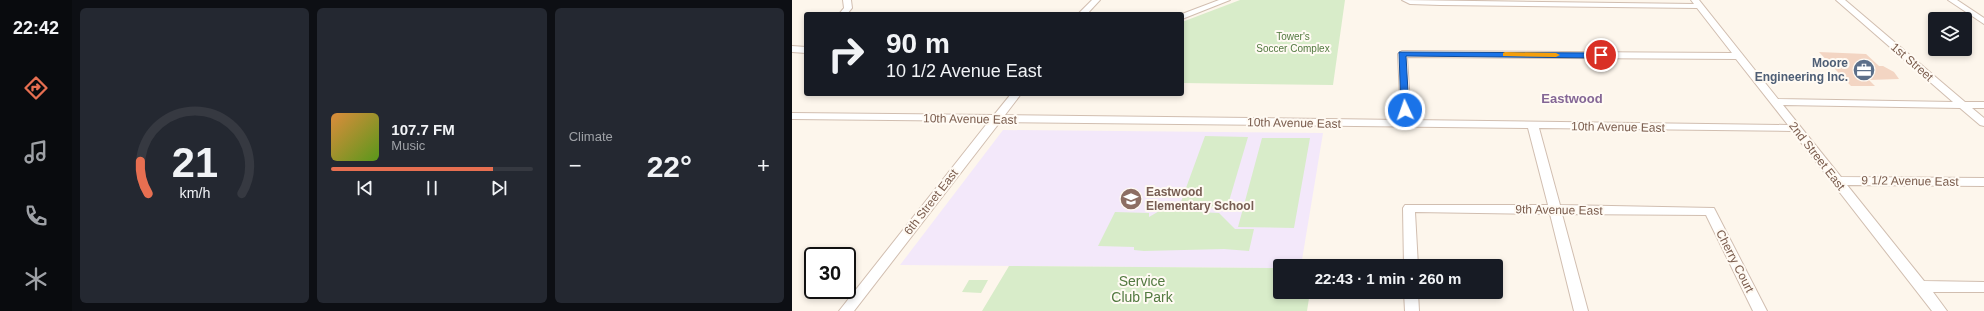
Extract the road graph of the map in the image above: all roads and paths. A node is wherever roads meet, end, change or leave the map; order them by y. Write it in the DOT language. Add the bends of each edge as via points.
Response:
graph roads {
  1 [pos="847,0"];
  2 [pos="1096,0"];
  3 [pos="1226,0"];
  4 [pos="1406,0"];
  5 [pos="1840,0"];
  6 [pos="1952,0"];
  7 [pos="1698,3"];
  8 [pos="845,12"];
  9 [pos="1084,12"];
  10 [pos="1184,16"];
  11 [pos="1984,22"];
  12 [pos="804,43"];
  13 [pos="794,50"];
  14 [pos="1739,56"];
  15 [pos="1014,96"];
  16 [pos="1774,102"];
  17 [pos="1962,104"];
  18 [pos="1984,105"];
  19 [pos="792,116"];
  20 [pos="997,119"];
  21 [pos="1984,123"];
  22 [pos="1406,124"];
  23 [pos="1533,126"];
  24 [pos="1795,128"];
  25 [pos="1836,180"];
  26 [pos="1984,182"];
  27 [pos="1555,210"];
  28 [pos="1710,211"];
  29 [pos="1410,259"];
  30 [pos="1920,286"];
  31 [pos="1984,287"];
  32 [pos="1411,299"];
  33 [pos="846,311"];
  34 [pos="1412,311"];
  35 [pos="1581,311"];
  36 [pos="1760,311"];
  37 [pos="1940,311"];
  1 -- 8 [label="street" via="848,8"];
  2 -- 9 [label="street"];
  3 -- 10 [label="street"];
  4 -- 7 [label="street" via="1440,3"];
  5 -- 17 [label="street, 1st Street"];
  6 -- 11 [label="street"];
  7 -- 14 [label="street, 2nd Street East"];
  12 -- 13 [label="street"];
  14 -- 16 [label="street, 2nd Street East"];
  14 -- 22 [label="street" via="1402,54"];
  15 -- 20 [label="street, 6th Street East"];
  16 -- 17 [label="street"];
  16 -- 24 [label="street, 2nd Street East"];
  17 -- 18 [label="street"];
  17 -- 21 [label="street, 1st Street"];
  19 -- 20 [label="street, 10th Avenue East"];
  20 -- 22 [label="street, 10th Avenue East"];
  20 -- 33 [label="street, 6th Street East"];
  22 -- 23 [label="street, 10th Avenue East"];
  23 -- 24 [label="street, 10th Avenue East"];
  23 -- 27 [label="street"];
  24 -- 25 [label="street, 2nd Street East"];
  25 -- 26 [label="street, 9 1/2 Avenue East"];
  25 -- 30 [label="street, 2nd Street East"];
  27 -- 28 [label="street, 9th Avenue East"];
  27 -- 29 [label="street, 9th Avenue East" via="1409,208"];
  27 -- 35 [label="street"];
  28 -- 36 [label="street, Cherry Court"];
  30 -- 31 [label="street"];
  30 -- 37 [label="street, 2nd Street East"];
  32 -- 34 [label="street"];
}
